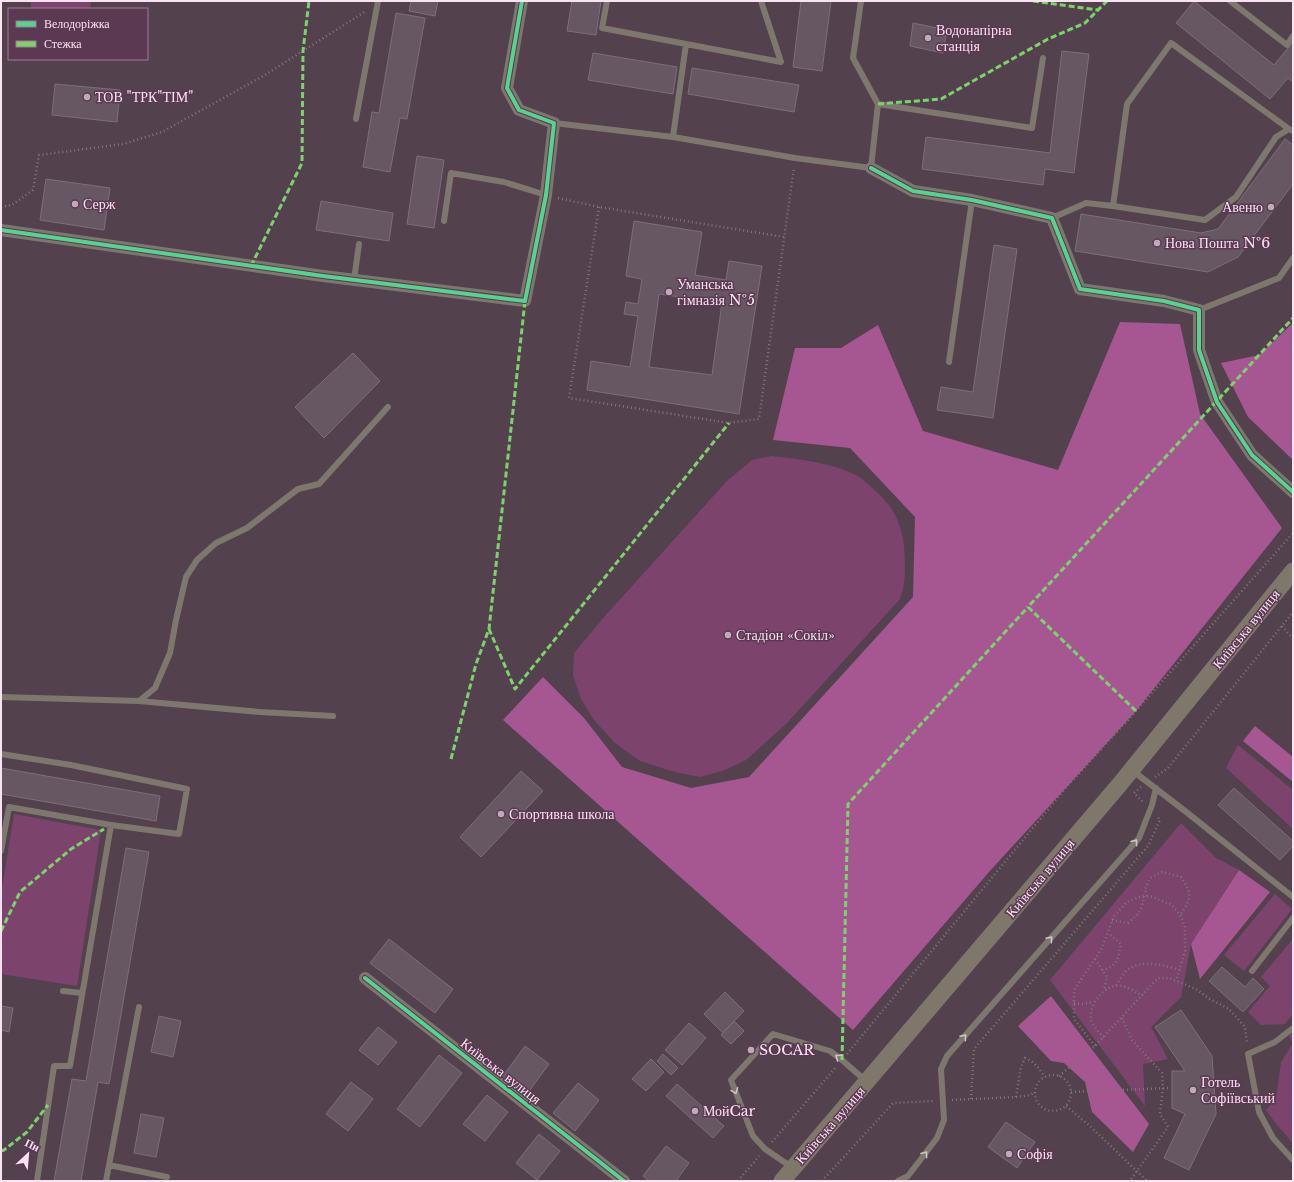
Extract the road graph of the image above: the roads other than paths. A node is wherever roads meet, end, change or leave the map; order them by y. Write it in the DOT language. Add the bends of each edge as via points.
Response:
graph roads {
  1 [pos="522,1"];
  2 [pos="607,1"];
  3 [pos="761,1"];
  4 [pos="861,1"];
  5 [pos="1230,1"];
  6 [pos="377,3"];
  7 [pos="1293,36"];
  8 [pos="686,44"];
  9 [pos="1043,58"];
  10 [pos="878,104"];
  11 [pos="356,119"];
  12 [pos="554,123"];
  13 [pos="1291,130"];
  14 [pos="673,137"];
  15 [pos="871,168"];
  16 [pos="546,195"];
  17 [pos="972,200"];
  18 [pos="1113,206"];
  19 [pos="1052,218"];
  20 [pos="444,221"];
  21 [pos="1,230"];
  22 [pos="359,244"];
  23 [pos="1293,258"];
  24 [pos="354,280"];
  25 [pos="1199,310"];
  26 [pos="949,362"];
  27 [pos="388,407"];
  28 [pos="1293,492"];
  29 [pos="1293,571"];
  30 [pos="1,697"];
  31 [pos="139,700"];
  32 [pos="333,716"];
  33 [pos="1,754"];
  34 [pos="1132,770"];
  35 [pos="1156,788"];
  36 [pos="111,825"];
  37 [pos="1,851"];
  38 [pos="1293,897"];
  39 [pos="1293,918"];
  40 [pos="1252,971"];
  41 [pos="365,978"];
  42 [pos="63,991"];
  43 [pos="82,993"];
  44 [pos="138,1007"];
  45 [pos="1293,1028"];
  46 [pos="867,1082"];
  47 [pos="1293,1160"];
  48 [pos="109,1165"];
  49 [pos="793,1168"];
  50 [pos="167,1177"];
  51 [pos="37,1181"];
  52 [pos="106,1181"];
  53 [pos="624,1181"];
  54 [pos="782,1181"];
  55 [pos="898,1181"];
  1 -- 12 [label="street" via="507,88 519,110"];
  2 -- 8 [label="lane" via="602,28"];
  3 -- 8 [label="lane" via="781,62"];
  4 -- 10 [label="lane" via="853,58"];
  5 -- 7 [label="lane" via="1287,45"];
  6 -- 11 [label="lane"];
  8 -- 14 [label="lane"];
  9 -- 10 [label="lane" via="1032,128"];
  10 -- 15 [label="lane"];
  12 -- 14 [label="lane"];
  12 -- 16 [label="street"];
  13 -- 18 [label="lane" via="1276,138 1236,197 1205,220"];
  13 -- 18 [label="lane" via="1171,43 1127,104"];
  14 -- 15 [label="lane"];
  15 -- 17 [label="street" via="913,191"];
  16 -- 20 [label="lane" via="504,182 451,174"];
  16 -- 24 [label="street" via="525,301"];
  17 -- 19 [label="street"];
  17 -- 26 [label="lane"];
  18 -- 19 [label="lane" via="1086,203"];
  19 -- 25 [label="street" via="1080,289 1164,301"];
  21 -- 24 [label="street"];
  22 -- 24 [label="lane"];
  23 -- 25 [label="lane" via="1279,278"];
  25 -- 28 [label="street" via="1199,350 1217,402 1252,455"];
  27 -- 31 [label="lane" via="319,484 298,489 247,528 216,543 197,560 186,576 170,653 155,688"];
  29 -- 34 [label="main road, Київська вулиця"];
  30 -- 31 [label="lane"];
  31 -- 32 [label="lane" via="260,712"];
  33 -- 36 [label="lane" via="71,765 187,789 179,834"];
  34 -- 35 [label="lane"];
  34 -- 46 [label="main road, Київська вулиця"];
  35 -- 38 [label="lane"];
  55 -- 35 [label="lane, one-way" via="908,1176 936,1138 944,1120 941,1069 947,1056 1139,838"];
  36 -- 37 [label="lane" via="9,807"];
  36 -- 43 [label="lane"];
  39 -- 40 [label="lane"];
  41 -- 53 [label="street, Київська вулиця"];
  42 -- 43 [label="lane"];
  43 -- 51 [label="lane" via="70,1066 54,1066"];
  44 -- 48 [label="lane"];
  45 -- 47 [label="lane" via="1275,1042 1248,1054 1259,1112 1273,1138"];
  46 -- 49 [label="main road, Київська вулиця"];
  46 -- 49 [label="lane, one-way" via="830,1051 773,1034 731,1080 752,1136 765,1149"];
  48 -- 50 [label="lane"];
  48 -- 52 [label="lane"];
  49 -- 54 [label="main road, Київська вулиця"];
}
